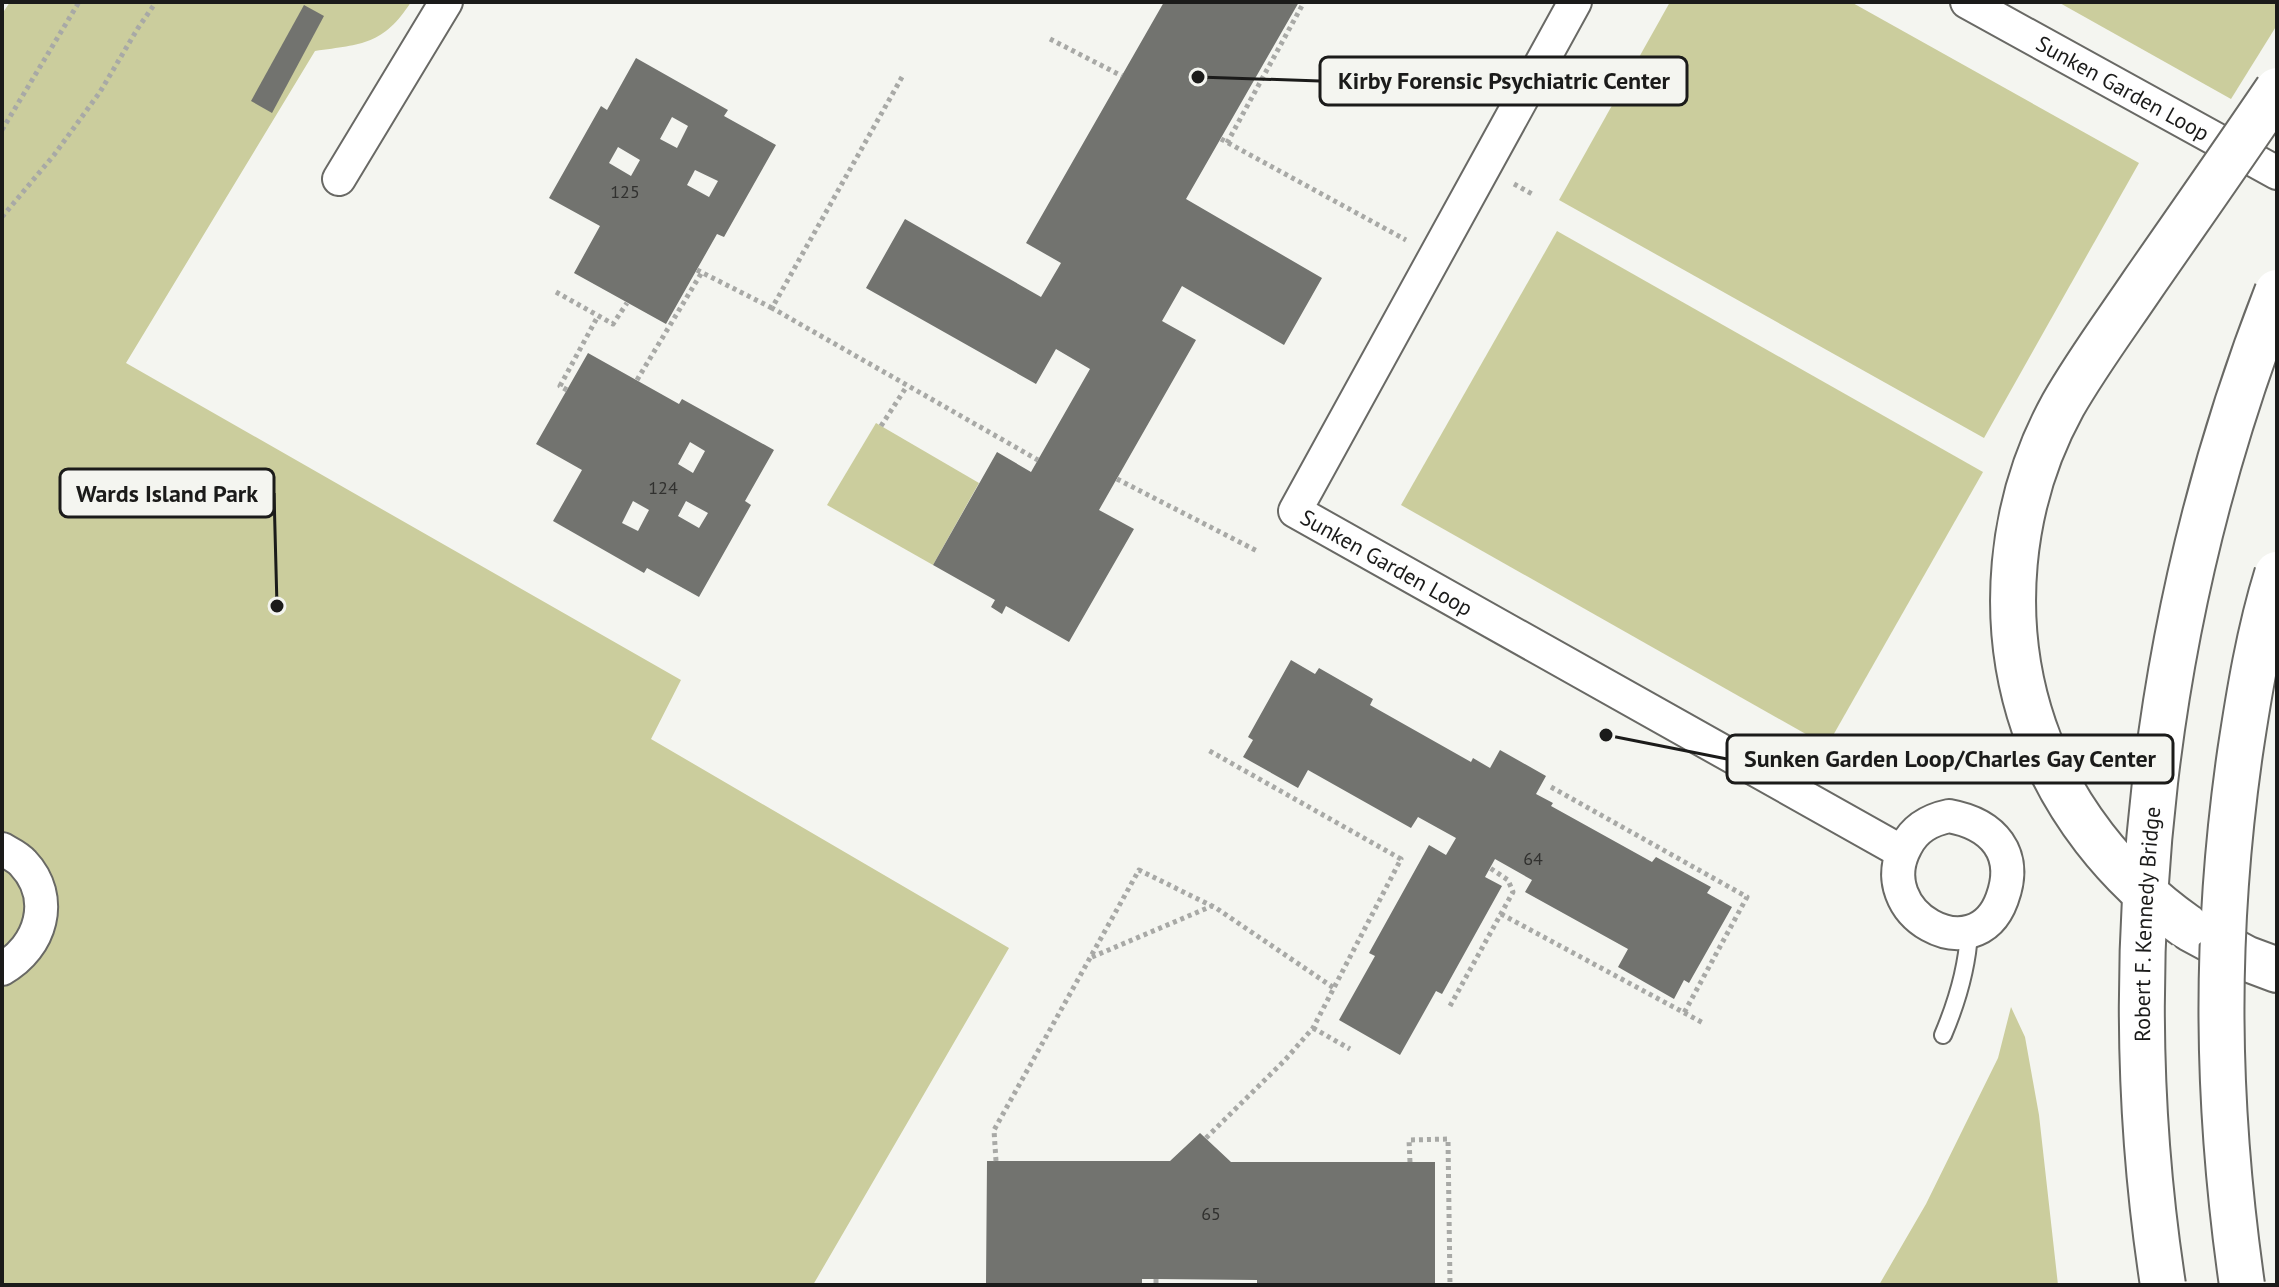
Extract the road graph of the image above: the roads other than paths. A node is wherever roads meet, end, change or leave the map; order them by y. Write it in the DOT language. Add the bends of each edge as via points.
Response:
graph roads {
  1 [pos="446,2"];
  2 [pos="1575,2"];
  3 [pos="1967,2"];
  4 [pos="2277,90"];
  5 [pos="2277,173"];
  6 [pos="339,179"];
  7 [pos="2277,292"];
  8 [pos="2277,574"];
  9 [pos="2,849"];
  10 [pos="1902,852"];
  11 [pos="1969,933"];
  12 [pos="2,969"];
  13 [pos="2277,970"];
  14 [pos="1943,1035"];
  15 [pos="2163,1285"];
  16 [pos="2242,1285"];
  1 -- 6 [label="street"];
  2 -- 10 [label="street, Sunken Garden Loop" via="1295,511"];
  3 -- 5 [label="street, Sunken Garden Loop"];
  4 -- 13 [label="highway, bridge" via="2062,408 2030,483 2015,559 2012,618 2030,715 2054,775 2110,858 2186,926"];
  7 -- 15 [label="highway, Robert F. Kennedy Bridge, bridge" via="2206,513 2182,613 2155,779 2144,958 2144,1071"];
  8 -- 16 [label="highway, bridge" via="2250,690 2224,906 2223,1115"];
  9 -- 12 [label="street" via="34,878 41,902 30,947"];
  10 -- 11 [label="street" via="1898,887 1906,903 1932,927"];
  10 -- 11 [label="street" via="1922,826 1949,816 1981,825 1993,836 2007,864 2003,897 1984,926"];
  11 -- 14 [label="lane" via="1964,973"];
}
